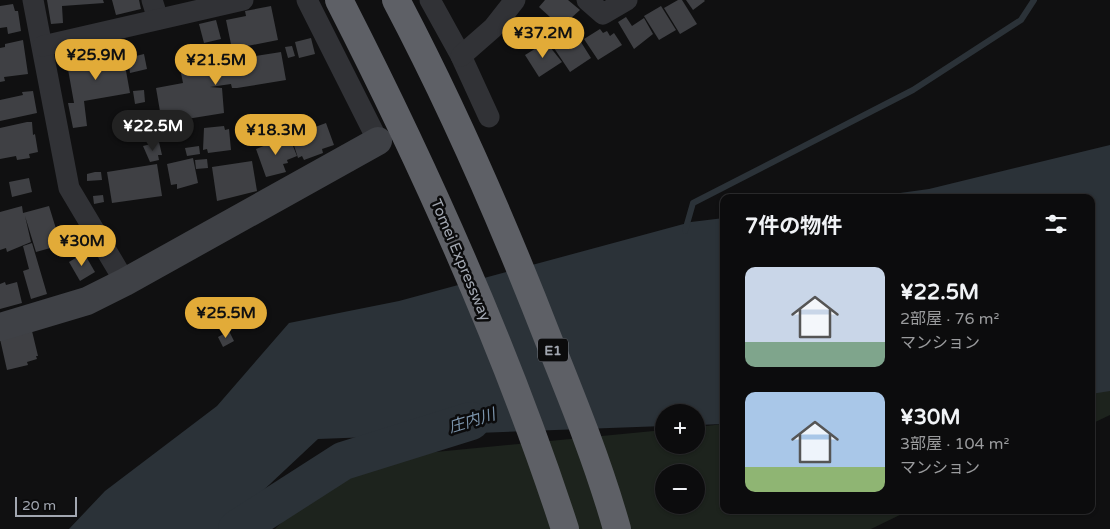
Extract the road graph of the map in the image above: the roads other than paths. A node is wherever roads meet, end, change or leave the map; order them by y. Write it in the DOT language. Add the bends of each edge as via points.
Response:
graph roads {
  1 [pos="33,0"];
  2 [pos="243,0"];
  3 [pos="307,0"];
  4 [pos="339,0"];
  5 [pos="396,0"];
  6 [pos="430,0"];
  7 [pos="516,0"];
  8 [pos="587,0"];
  9 [pos="627,0"];
  10 [pos="155,10"];
  11 [pos="43,46"];
  12 [pos="461,56"];
  13 [pos="489,117"];
  14 [pos="378,141"];
  15 [pos="125,282"];
  16 [pos="0,327"];
  17 [pos="565,529"];
  18 [pos="617,529"];
  1 -- 11 [label="street"];
  2 -- 10 [label="street"];
  3 -- 14 [label="street"];
  4 -- 17 [label="highway, Tomei Expressway" via="435,198 494,336"];
  5 -- 18 [label="highway, E1" via="480,174 527,285 580,420"];
  6 -- 12 [label="street"];
  7 -- 12 [label="street" via="493,28"];
  8 -- 9 [label="street" via="604,14"];
  10 -- 11 [label="street"];
  11 -- 15 [label="street" via="69,188"];
  12 -- 13 [label="street"];
  14 -- 15 [label="street"];
  15 -- 16 [label="street" via="87,300"];
}
